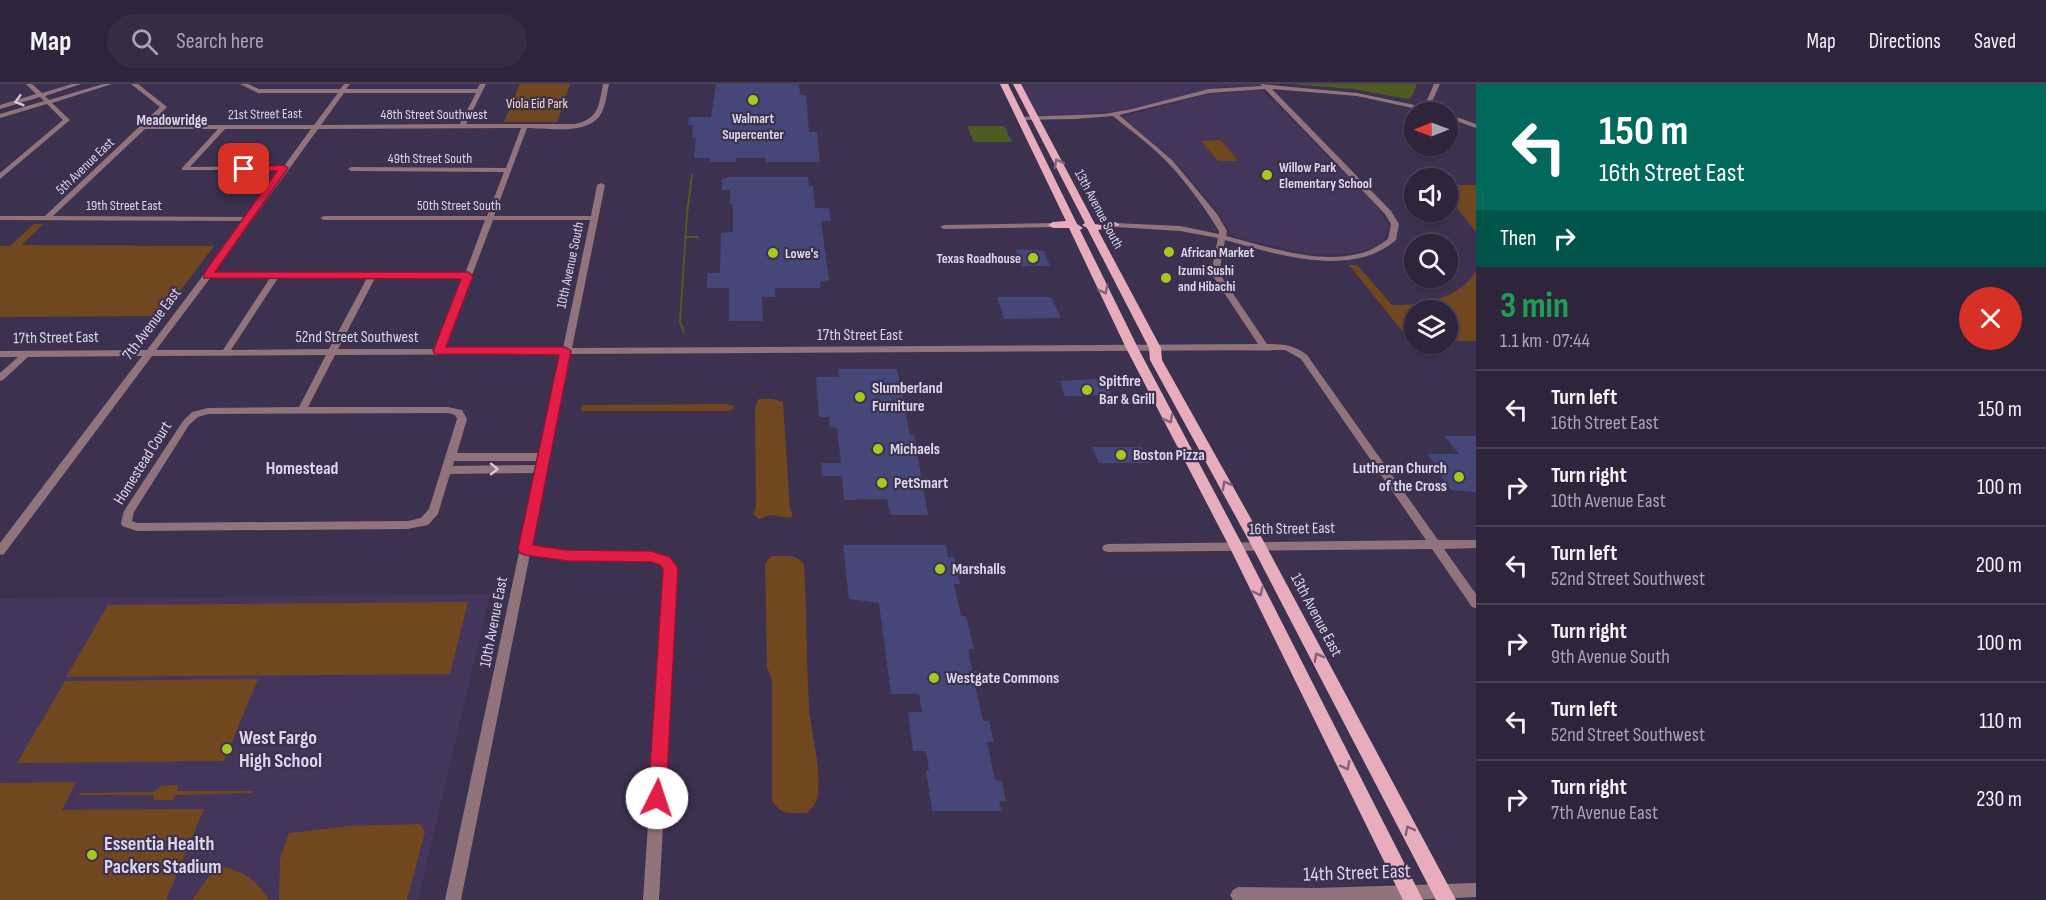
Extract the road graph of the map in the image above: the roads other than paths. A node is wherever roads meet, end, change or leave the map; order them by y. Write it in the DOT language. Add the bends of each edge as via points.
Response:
graph roads {
  1 [pos="29,84"];
  2 [pos="78,84"];
  3 [pos="109,84"];
  4 [pos="134,84"];
  5 [pos="243,84"];
  6 [pos="483,84"];
  7 [pos="606,84"];
  8 [pos="1004,84"];
  9 [pos="1017,84"];
  10 [pos="1437,84"];
  11 [pos="1264,85"];
  12 [pos="344,88"];
  13 [pos="480,91"];
  14 [pos="41,95"];
  15 [pos="49,102"];
  16 [pos="1429,102"];
  17 [pos="1404,104"];
  18 [pos="0,107"];
  19 [pos="1113,114"];
  20 [pos="0,116"];
  21 [pos="1019,118"];
  22 [pos="1035,118"];
  23 [pos="1458,120"];
  24 [pos="316,126"];
  25 [pos="462,126"];
  26 [pos="525,126"];
  27 [pos="1476,126"];
  28 [pos="143,127"];
  29 [pos="223,127"];
  30 [pos="284,168"];
  31 [pos="351,169"];
  32 [pos="508,170"];
  33 [pos="0,177"];
  34 [pos="1049,180"];
  35 [pos="601,185"];
  36 [pos="1066,214"];
  37 [pos="1086,215"];
  38 [pos="0,218"];
  39 [pos="47,218"];
  40 [pos="324,218"];
  41 [pos="490,218"];
  42 [pos="594,218"];
  43 [pos="248,219"];
  44 [pos="1057,225"];
  45 [pos="1115,225"];
  46 [pos="1072,226"];
  47 [pos="944,227"];
  48 [pos="1096,227"];
  49 [pos="1077,237"];
  50 [pos="1221,237"];
  51 [pos="207,275"];
  52 [pos="275,276"];
  53 [pos="372,276"];
  54 [pos="468,276"];
  55 [pos="1118,277"];
  56 [pos="1264,347"];
  57 [pos="1132,348"];
  58 [pos="1155,348"];
  59 [pos="332,351"];
  60 [pos="439,351"];
  61 [pos="565,351"];
  62 [pos="148,352"];
  63 [pos="225,353"];
  64 [pos="0,354"];
  65 [pos="26,354"];
  66 [pos="0,378"];
  67 [pos="302,410"];
  68 [pos="450,457"];
  69 [pos="543,463"];
  70 [pos="447,470"];
  71 [pos="1476,544"];
  72 [pos="1435,545"];
  73 [pos="1236,546"];
  74 [pos="1259,546"];
  75 [pos="1108,548"];
  76 [pos="525,549"];
  77 [pos="0,551"];
  78 [pos="1476,603"];
  79 [pos="1476,890"];
  80 [pos="1238,895"];
  81 [pos="1411,896"];
  82 [pos="1443,896"];
  83 [pos="453,900"];
  84 [pos="651,900"];
  1 -- 14 [label="street"];
  2 -- 14 [label="street"];
  3 -- 15 [label="street"];
  4 -- 28 [label="street, 5th Avenue East" via="164,107"];
  5 -- 12 [label="street" via="258,91"];
  6 -- 13 [label="street"];
  7 -- 26 [label="street, 48th Street Southwest" via="597,117 588,123"];
  8 -- 21 [label="main road, 13th Avenue South"];
  9 -- 22 [label="main road, 13th Avenue South"];
  10 -- 16 [label="street"];
  11 -- 17 [label="street" via="1359,95"];
  11 -- 19 [label="street" via="1208,91"];
  11 -- 50 [label="street" via="1375,198 1395,224 1392,240 1361,257 1326,258 1289,254"];
  12 -- 13 [label="street"];
  12 -- 24 [label="street, 7th Avenue East"];
  13 -- 25 [label="street"];
  14 -- 15 [label="street"];
  14 -- 18 [label="street, one-way"];
  15 -- 20 [label="street"];
  15 -- 33 [label="street" via="67,121"];
  19 -- 22 [label="street"];
  19 -- 50 [label="street" via="1153,145 1185,178 1221,226"];
  21 -- 22 [label="street"];
  21 -- 34 [label="main road, 13th Avenue South"];
  37 -- 22 [label="main road, 13th Avenue South, one-way"];
  23 -- 27 [label="street"];
  24 -- 25 [label="street, 48th Street Southwest"];
  24 -- 29 [label="street, 21st Street East"];
  24 -- 30 [label="street, 7th Avenue East"];
  25 -- 26 [label="street, 48th Street Southwest"];
  26 -- 32 [label="street"];
  28 -- 29 [label="street, 21st Street East"];
  28 -- 39 [label="street, 5th Avenue East"];
  29 -- 30 [label="street" via="184,170"];
  30 -- 43 [label="street, 7th Avenue East"];
  31 -- 32 [label="street, 49th Street South"];
  32 -- 41 [label="street"];
  34 -- 36 [label="main road, 13th Avenue South"];
  34 -- 48 [label="main road" via="1066,196 1077,218"];
  35 -- 42 [label="street, 10th Avenue South"];
  36 -- 44 [label="main road"];
  36 -- 46 [label="main road, 13th Avenue South"];
  37 -- 45 [label="main road" via="1096,222"];
  37 -- 48 [label="main road, 13th Avenue South"];
  38 -- 39 [label="street, 19th Street East"];
  39 -- 43 [label="street, 19th Street East"];
  40 -- 41 [label="street, 50th Street South"];
  41 -- 42 [label="street, 50th Street South"];
  41 -- 54 [label="street"];
  42 -- 61 [label="street, 10th Avenue South"];
  43 -- 51 [label="street, 7th Avenue East"];
  44 -- 46 [label="main road"];
  44 -- 47 [label="street"];
  44 -- 49 [label="main road"];
  45 -- 48 [label="main road"];
  45 -- 50 [label="street" via="1167,227"];
  46 -- 49 [label="main road, 13th Avenue South"];
  46 -- 55 [label="main road" via="1084,232 1101,262"];
  48 -- 55 [label="main road, 13th Avenue South"];
  49 -- 57 [label="main road, 13th Avenue South, one-way"];
  50 -- 56 [label="street" via="1215,273"];
  51 -- 52 [label="street"];
  51 -- 62 [label="street, 7th Avenue East"];
  52 -- 53 [label="street"];
  52 -- 63 [label="street"];
  53 -- 54 [label="street"];
  53 -- 59 [label="street"];
  54 -- 60 [label="street"];
  55 -- 58 [label="main road, 13th Avenue South"];
  56 -- 58 [label="street, 17th Street East"];
  56 -- 72 [label="street, 17th Street East" via="1296,351"];
  57 -- 58 [label="street, 17th Street East"];
  57 -- 61 [label="street, 17th Street East"];
  57 -- 73 [label="main road, one-way"];
  74 -- 58 [label="main road, 13th Avenue East, one-way" via="1156,360"];
  59 -- 60 [label="street, 52nd Street Southwest"];
  59 -- 63 [label="street, 52nd Street Southwest"];
  59 -- 67 [label="street"];
  60 -- 61 [label="street, 52nd Street Southwest"];
  61 -- 69 [label="street, 10th Avenue East"];
  62 -- 63 [label="street, 52nd Street Southwest"];
  62 -- 65 [label="street, 17th Street East"];
  62 -- 77 [label="street, 7th Avenue East"];
  64 -- 65 [label="street, 17th Street East"];
  65 -- 66 [label="street"];
  67 -- 68 [label="street, Homestead Court" via="459,412 462,419"];
  67 -- 70 [label="street, Homestead Court" via="195,414 129,511 126,523 137,527 408,525 424,522 434,511"];
  68 -- 69 [label="street"];
  68 -- 70 [label="street, Homestead Court"];
  70 -- 69 [label="street, one-way"];
  69 -- 76 [label="street, 10th Avenue East"];
  71 -- 72 [label="street, 16th Street East"];
  72 -- 74 [label="street, 16th Street East"];
  72 -- 78 [label="street, 17th Street East"];
  73 -- 74 [label="street, 16th Street East"];
  73 -- 75 [label="street, 16th Street East"];
  73 -- 81 [label="main road, one-way"];
  82 -- 74 [label="main road, 13th Avenue East, one-way"];
  76 -- 83 [label="street, 10th Avenue East"];
  76 -- 84 [label="street" via="567,555 651,556 668,564 672,573"];
  79 -- 82 [label="street, 14th Street East"];
  80 -- 81 [label="street, 14th Street East"];
  81 -- 82 [label="street, 14th Street East"];
}
